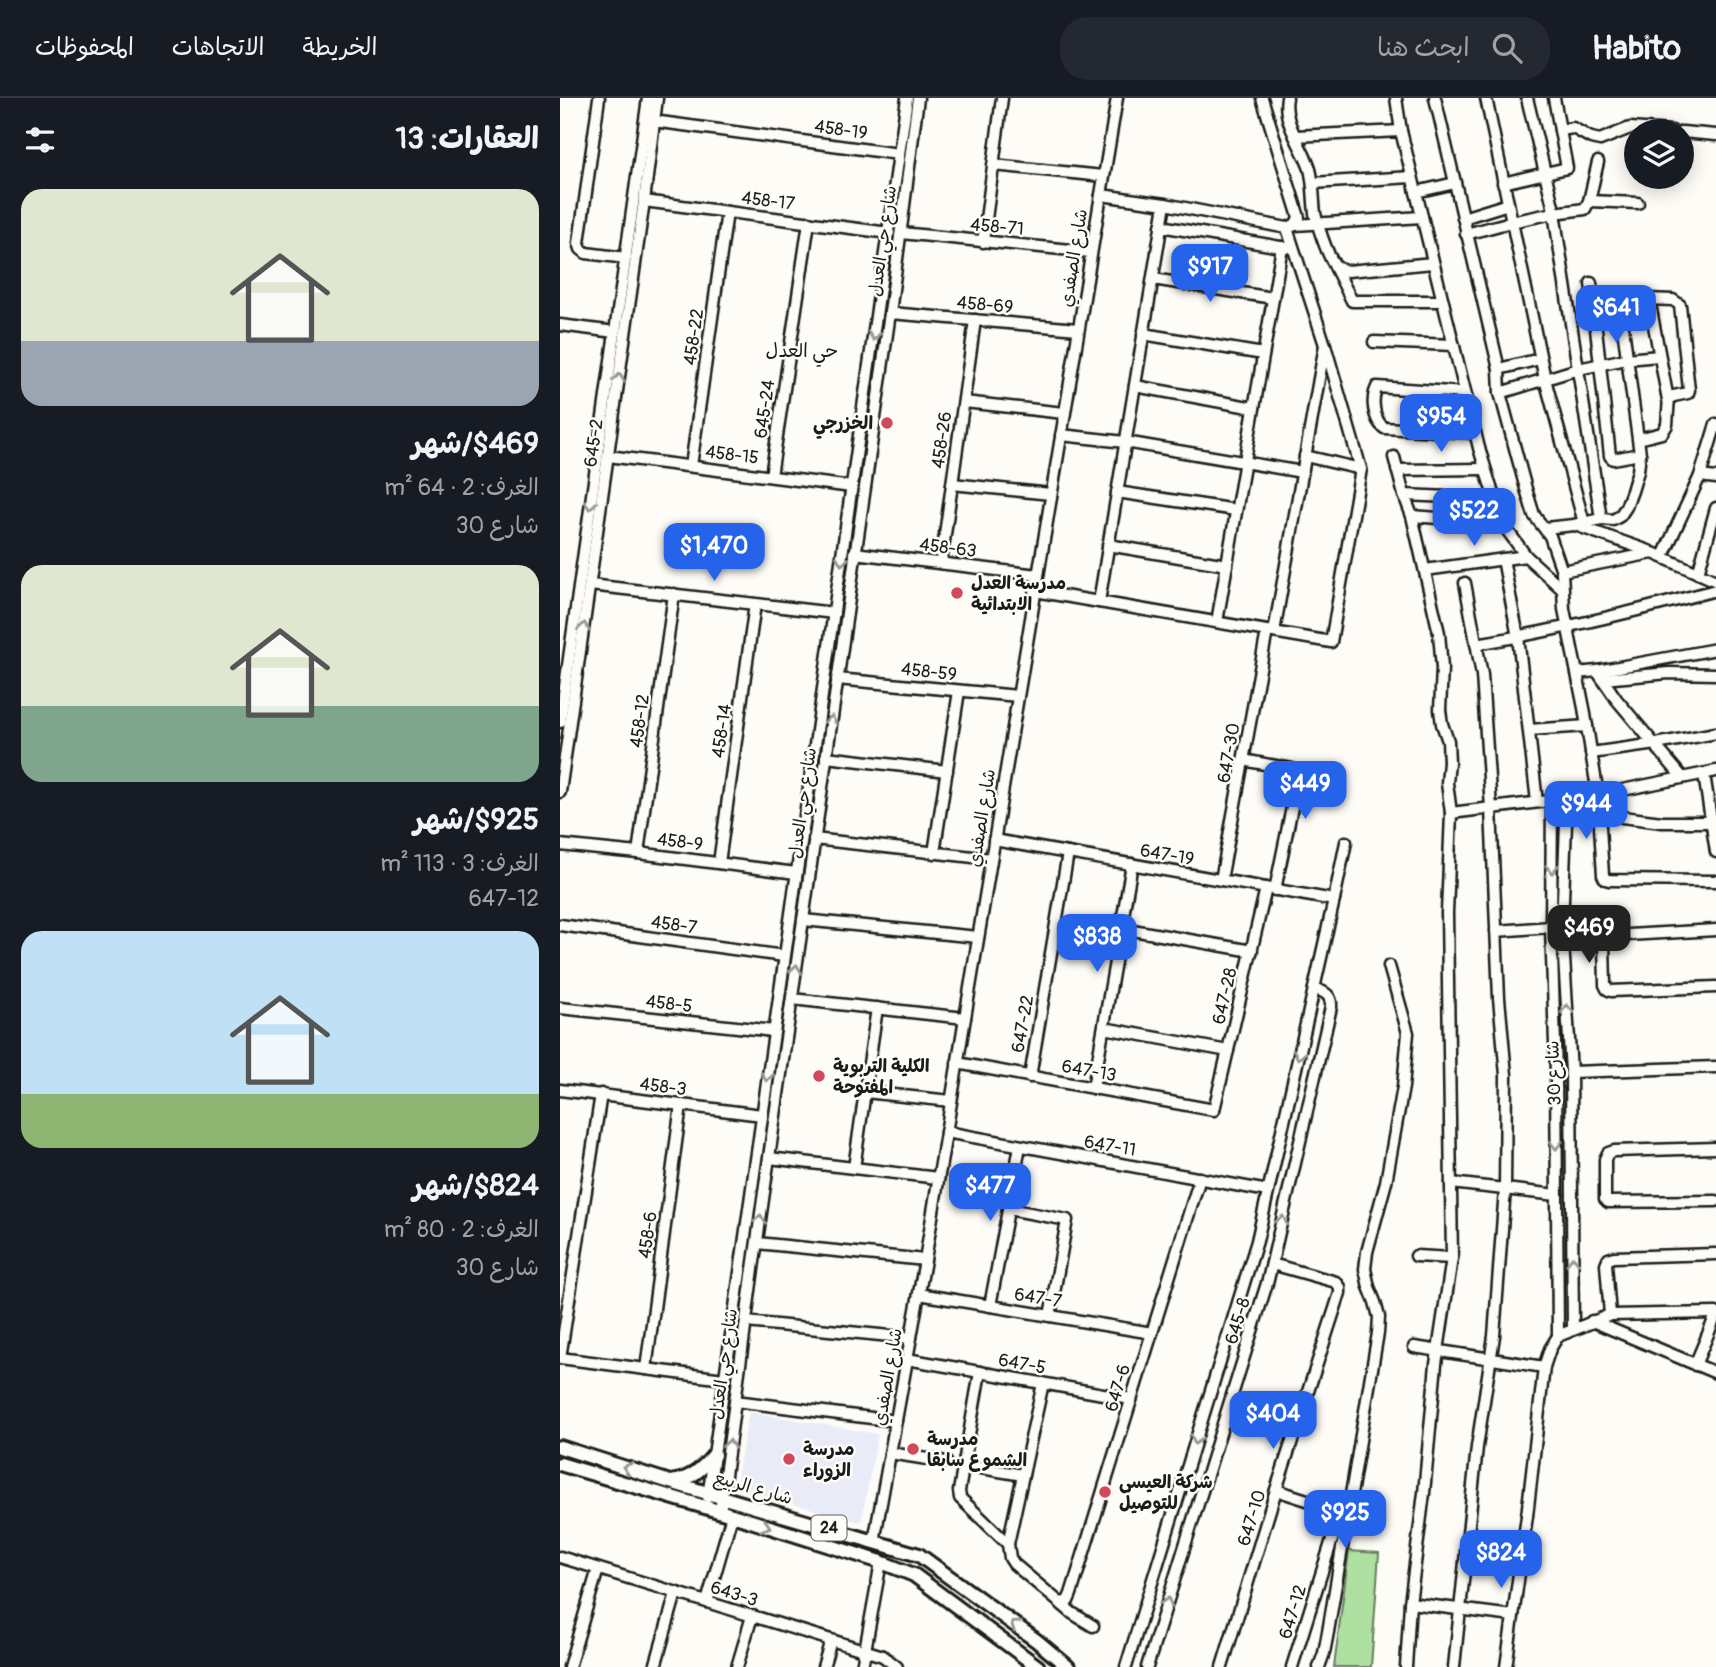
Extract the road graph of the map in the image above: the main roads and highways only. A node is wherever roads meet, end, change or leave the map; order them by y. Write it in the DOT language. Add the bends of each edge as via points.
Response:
graph roads {
  1 [pos="560,1447"];
  2 [pos="714,1455"];
  3 [pos="560,1464"];
  4 [pos="670,1482"];
  5 [pos="1038,1667"];
  6 [pos="1068,1667"];
  4 -- 1 [label="main road, شارع الربيع / 24, one-way"];
  2 -- 4 [label="main road" via="692,1475"];
  3 -- 5 [label="main road, شارع الربيع / 24, one-way" via="914,1575"];
  6 -- 4 [label="main road, شارع الربيع / 24, one-way" via="919,1555"];
}
